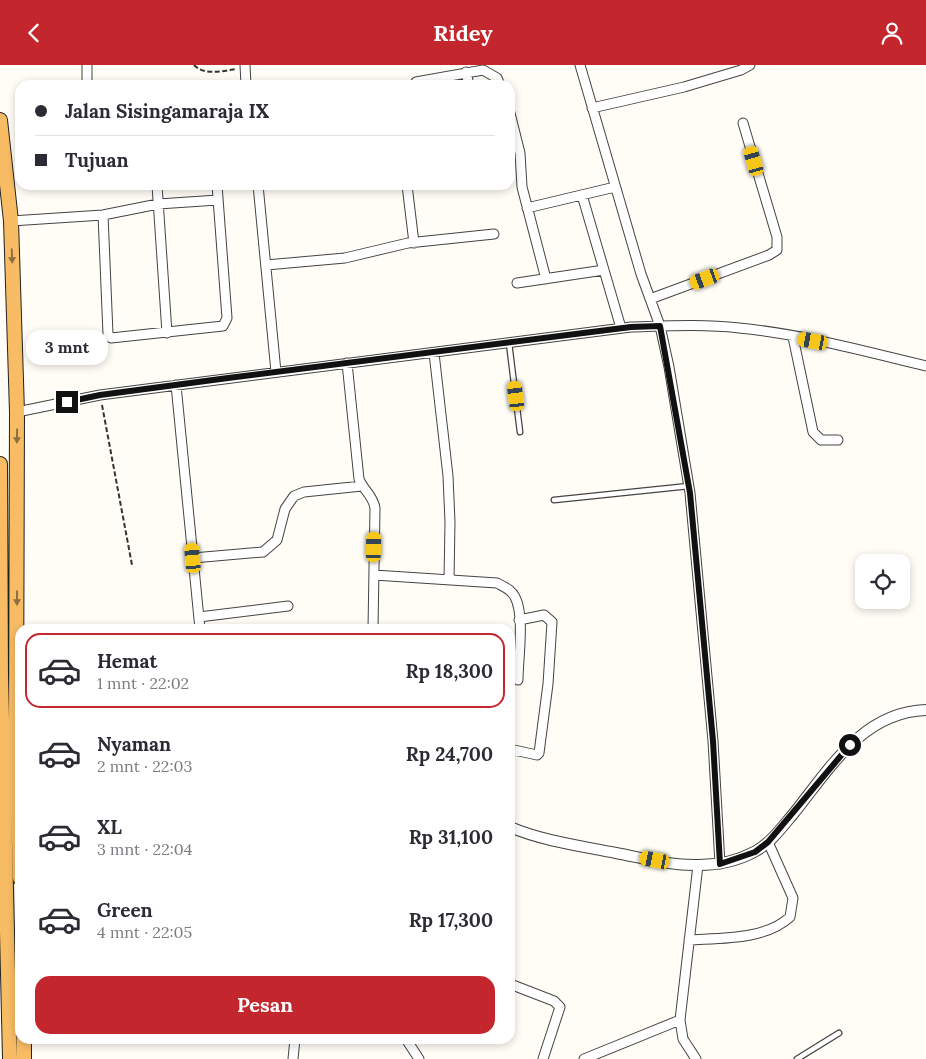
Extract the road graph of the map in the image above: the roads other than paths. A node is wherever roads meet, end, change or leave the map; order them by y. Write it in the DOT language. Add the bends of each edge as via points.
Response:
graph roads {
  1 [pos="87,65"];
  2 [pos="580,65"];
  3 [pos="750,65"];
  4 [pos="245,67"];
  5 [pos="466,72"];
  6 [pos="87,80"];
  7 [pos="246,80"];
  8 [pos="425,80"];
  9 [pos="468,80"];
  10 [pos="498,80"];
  11 [pos="592,108"];
  12 [pos="0,120"];
  13 [pos="743,123"];
  14 [pos="515,133"];
  15 [pos="615,187"];
  16 [pos="157,190"];
  17 [pos="217,190"];
  18 [pos="258,190"];
  19 [pos="408,190"];
  20 [pos="582,195"];
  21 [pos="218,200"];
  22 [pos="158,204"];
  23 [pos="527,208"];
  24 [pos="103,215"];
  25 [pos="11,221"];
  26 [pos="494,234"];
  27 [pos="414,243"];
  28 [pos="266,265"];
  29 [pos="604,270"];
  30 [pos="546,279"];
  31 [pos="517,283"];
  32 [pos="650,299"];
  33 [pos="660,326"];
  34 [pos="621,328"];
  35 [pos="167,333"];
  36 [pos="793,337"];
  37 [pos="509,343"];
  38 [pos="434,353"];
  39 [pos="347,363"];
  40 [pos="926,366"];
  41 [pos="276,372"];
  42 [pos="176,385"];
  43 [pos="17,412"];
  44 [pos="520,432"];
  45 [pos="838,440"];
  46 [pos="0,459"];
  47 [pos="17,459"];
  48 [pos="0,464"];
  49 [pos="362,486"];
  50 [pos="688,486"];
  51 [pos="554,500"];
  52 [pos="1,551"];
  53 [pos="193,558"];
  54 [pos="374,575"];
  55 [pos="449,580"];
  56 [pos="288,607"];
  57 [pos="199,617"];
  58 [pos="519,620"];
  59 [pos="16,624"];
  60 [pos="200,624"];
  61 [pos="373,624"];
  62 [pos="518,680"];
  63 [pos="926,711"];
  64 [pos="1,726"];
  65 [pos="515,750"];
  66 [pos="515,829"];
  67 [pos="768,842"];
  68 [pos="720,864"];
  69 [pos="698,865"];
  70 [pos="3,918"];
  71 [pos="689,940"];
  72 [pos="515,986"];
  73 [pos="680,1020"];
  74 [pos="839,1033"];
  75 [pos="24,1044"];
  76 [pos="294,1044"];
  77 [pos="409,1044"];
  78 [pos="10,1059"];
  79 [pos="24,1059"];
  80 [pos="293,1059"];
  81 [pos="419,1059"];
  82 [pos="542,1059"];
  83 [pos="584,1059"];
  84 [pos="696,1059"];
  85 [pos="797,1059"];
  1 -- 6 [label="street"];
  2 -- 11 [label="street"];
  3 -- 11 [label="street" via="684,87"];
  4 -- 7 [label="street"];
  5 -- 8 [label="street"];
  5 -- 9 [label="street"];
  5 -- 10 [label="street" via="483,70"];
  11 -- 15 [label="street"];
  12 -- 25 [label="highway"];
  13 -- 32 [label="street" via="777,250"];
  14 -- 23 [label="street"];
  15 -- 20 [label="street"];
  15 -- 32 [label="street"];
  16 -- 22 [label="street"];
  17 -- 21 [label="street"];
  18 -- 28 [label="street"];
  19 -- 27 [label="street"];
  20 -- 23 [label="street"];
  20 -- 29 [label="street"];
  21 -- 22 [label="street"];
  21 -- 35 [label="street" via="226,323"];
  22 -- 24 [label="street"];
  22 -- 35 [label="street"];
  23 -- 30 [label="street"];
  24 -- 25 [label="street"];
  24 -- 35 [label="street" via="108,333 116,338"];
  25 -- 43 [label="highway, one-way"];
  26 -- 27 [label="street"];
  27 -- 28 [label="street" via="345,258"];
  28 -- 41 [label="street"];
  29 -- 30 [label="street"];
  29 -- 34 [label="street"];
  30 -- 31 [label="street"];
  32 -- 33 [label="street"];
  33 -- 34 [label="street"];
  33 -- 36 [label="street" via="739,328"];
  33 -- 50 [label="street"];
  34 -- 37 [label="street"];
  36 -- 40 [label="street"];
  36 -- 45 [label="street" via="813,432 821,440"];
  37 -- 38 [label="street"];
  37 -- 44 [label="lane"];
  38 -- 39 [label="street"];
  38 -- 55 [label="street" via="448,476"];
  39 -- 41 [label="street"];
  39 -- 49 [label="street"];
  41 -- 42 [label="street"];
  42 -- 43 [label="street" via="100,395"];
  42 -- 53 [label="street"];
  43 -- 47 [label="highway, one-way"];
  46 -- 47 [label="highway"];
  47 -- 59 [label="highway, one-way"];
  48 -- 52 [label="highway"];
  49 -- 53 [label="street" via="304,492 294,496 285,509 277,540 263,552"];
  49 -- 54 [label="street" via="374,501"];
  50 -- 51 [label="lane"];
  50 -- 68 [label="street" via="713,741"];
  52 -- 64 [label="highway"];
  53 -- 57 [label="street"];
  54 -- 55 [label="street"];
  54 -- 61 [label="street"];
  55 -- 58 [label="street" via="497,583 508,589 516,599"];
  56 -- 57 [label="street"];
  57 -- 60 [label="street"];
  58 -- 62 [label="street"];
  58 -- 65 [label="street" via="544,615 552,622 539,753"];
  63 -- 67 [label="street" via="894,715 866,729"];
  64 -- 70 [label="highway"];
  66 -- 69 [label="street" via="544,839 673,864"];
  67 -- 68 [label="street" via="755,852"];
  67 -- 71 [label="street" via="793,898 790,917 768,930 736,937"];
  68 -- 69 [label="street"];
  69 -- 71 [label="street"];
  70 -- 78 [label="highway"];
  71 -- 73 [label="street"];
  72 -- 82 [label="street" via="554,1001 560,1007"];
  73 -- 83 [label="street"];
  73 -- 84 [label="street" via="683,1039"];
  74 -- 85 [label="lane"];
  75 -- 79 [label="highway"];
  76 -- 80 [label="street"];
  77 -- 81 [label="street"];
}
